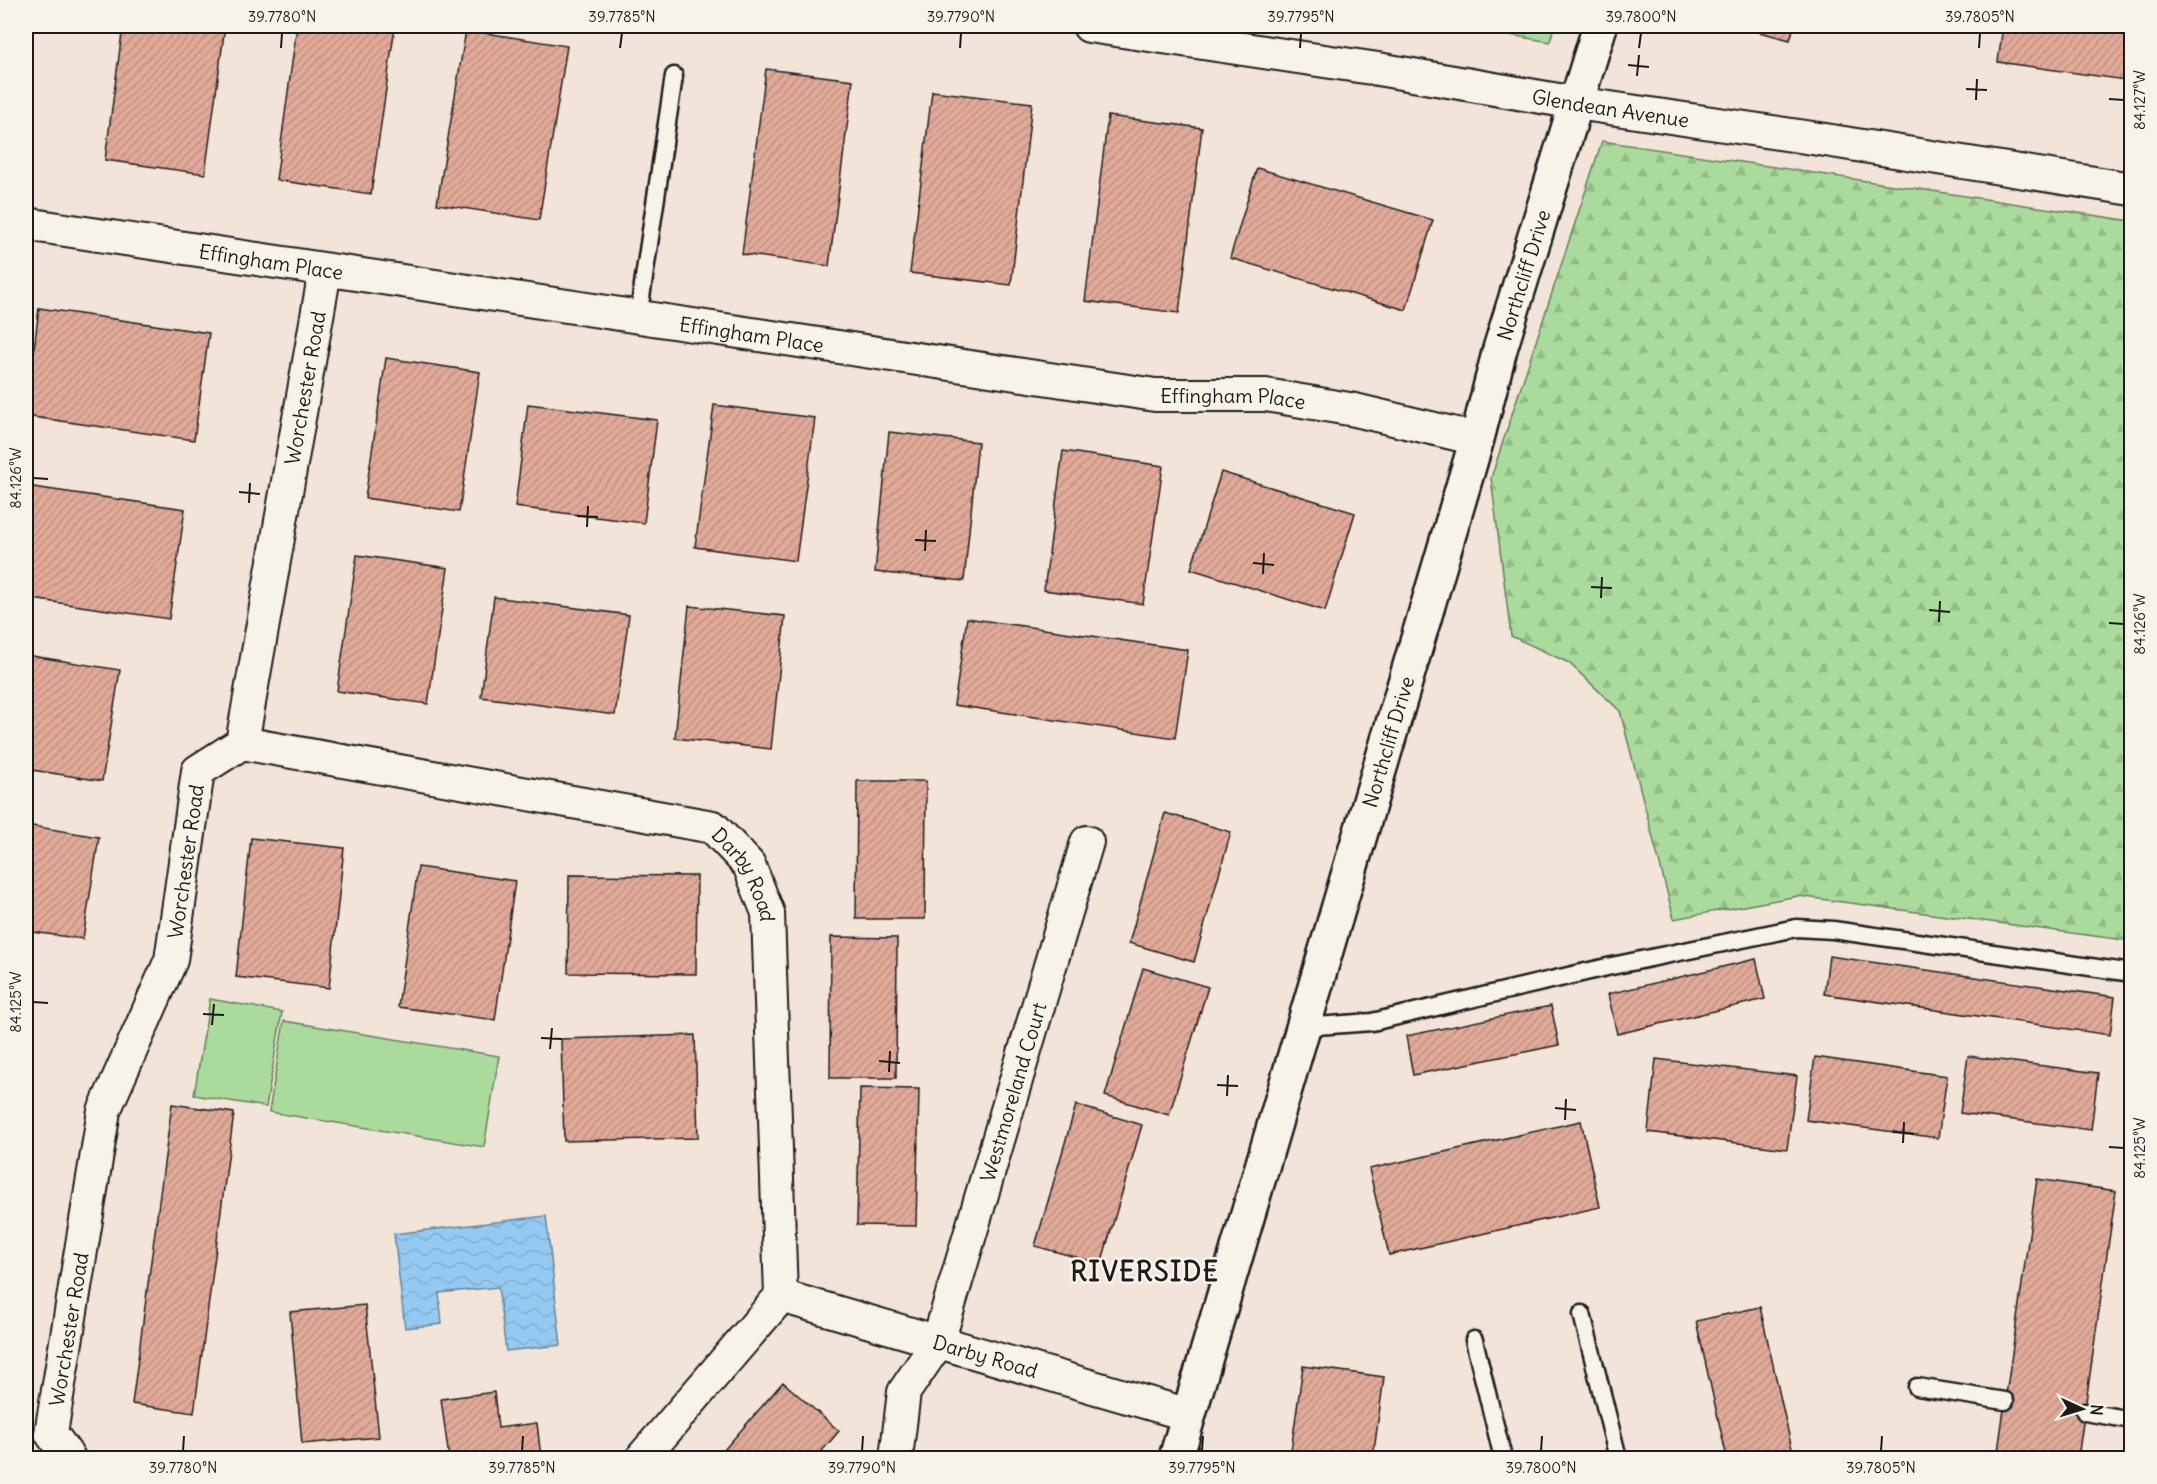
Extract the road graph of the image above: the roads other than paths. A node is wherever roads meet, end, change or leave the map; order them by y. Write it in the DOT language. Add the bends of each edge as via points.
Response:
graph roads {
  1 [pos="1089,26"];
  2 [pos="1600,26"];
  3 [pos="674,76"];
  4 [pos="1576,104"];
  5 [pos="2132,189"];
  6 [pos="26,224"];
  7 [pos="325,271"];
  8 [pos="638,318"];
  9 [pos="1477,439"];
  10 [pos="242,743"];
  11 [pos="1087,842"];
  12 [pos="2132,974"];
  13 [pos="1303,1027"];
  14 [pos="781,1296"];
  15 [pos="1582,1314"];
  16 [pos="1474,1340"];
  17 [pos="938,1342"];
  18 [pos="1917,1387"];
  19 [pos="2005,1401"];
  20 [pos="2085,1412"];
  21 [pos="1189,1415"];
  22 [pos="2132,1420"];
  23 [pos="69,1458"];
  24 [pos="642,1458"];
  25 [pos="896,1458"];
  26 [pos="1176,1458"];
  27 [pos="1503,1458"];
  28 [pos="1618,1458"];
  1 -- 4 [label="street, Glendean Avenue" via="1378,69"];
  2 -- 4 [label="street, Northcliff Drive"];
  3 -- 8 [label="lane"];
  4 -- 5 [label="street, Glendean Avenue"];
  4 -- 9 [label="street, Northcliff Drive" via="1500,349"];
  6 -- 7 [label="street, Effingham Place"];
  7 -- 8 [label="street, Effingham Place"];
  7 -- 10 [label="street, Worchester Road"];
  8 -- 9 [label="street, Effingham Place" via="1155,395 1266,395 1355,410"];
  9 -- 13 [label="street, Northcliff Drive"];
  10 -- 14 [label="street, Darby Road" via="713,827 750,865 768,913"];
  10 -- 23 [label="street, Worchester Road" via="198,771 171,960 104,1111 51,1433"];
  11 -- 17 [label="street, Westmoreland Court"];
  12 -- 13 [label="lane" via="1833,930 1796,928 1372,1022"];
  13 -- 21 [label="street, Northcliff Drive"];
  14 -- 17 [label="street, Darby Road"];
  14 -- 24 [label="street"];
  15 -- 28 [label="lane"];
  16 -- 27 [label="lane"];
  17 -- 21 [label="street, Darby Road"];
  17 -- 25 [label="street, Westmoreland Court" via="903,1392"];
  18 -- 19 [label="lane"];
  20 -- 22 [label="lane"];
  21 -- 26 [label="street, Northcliff Drive"];
}
